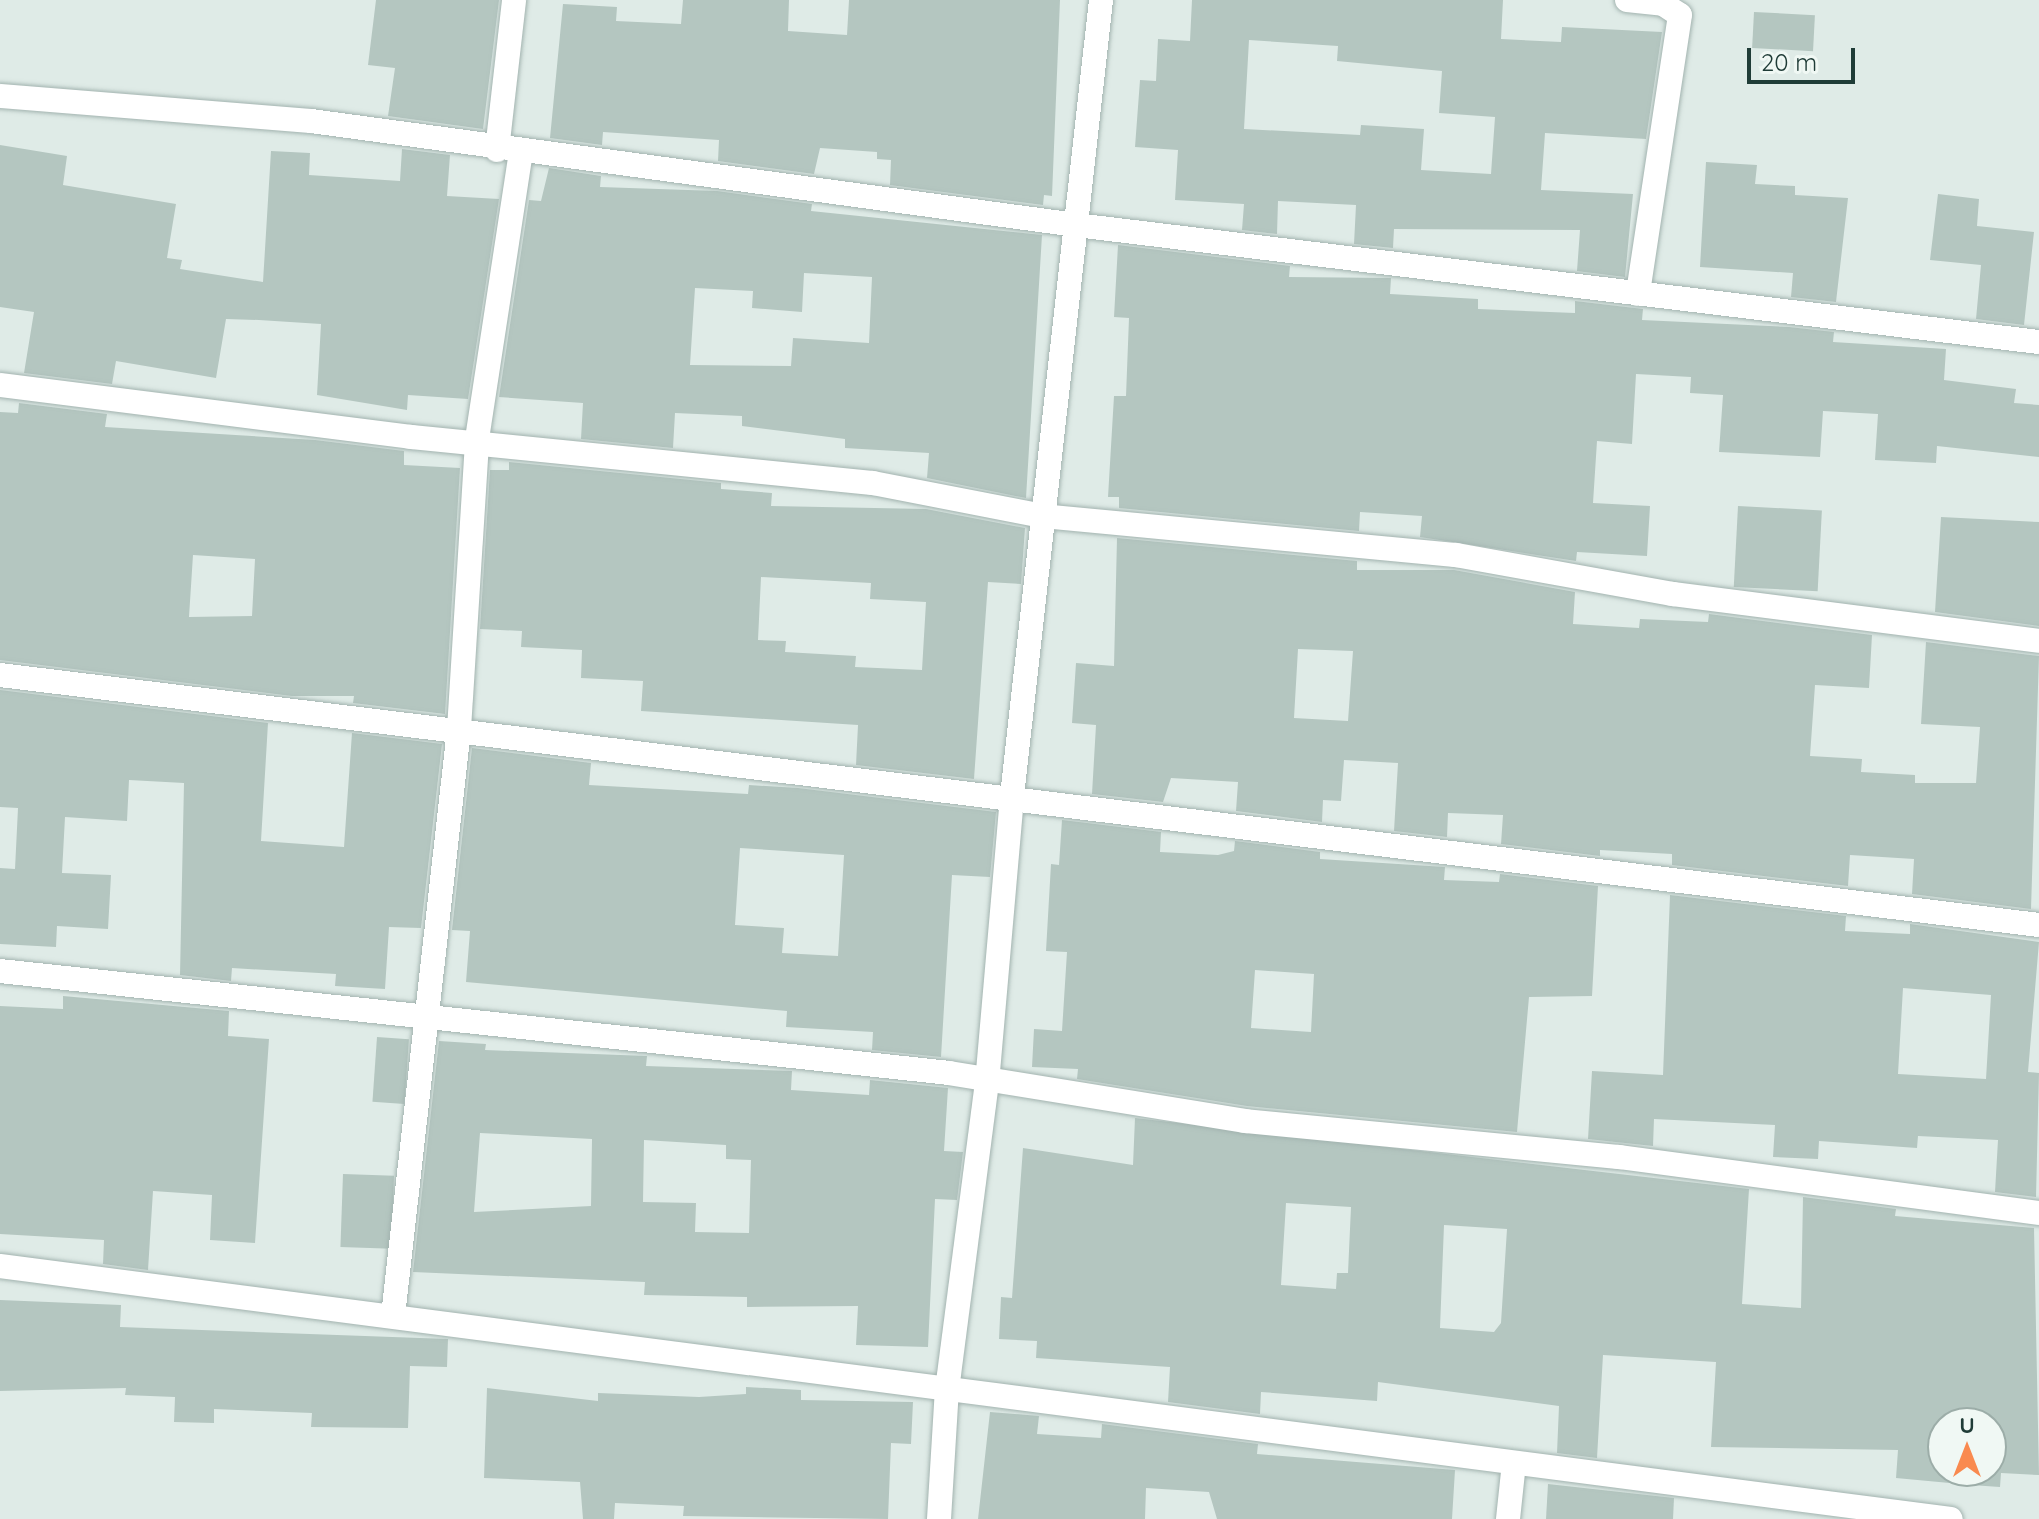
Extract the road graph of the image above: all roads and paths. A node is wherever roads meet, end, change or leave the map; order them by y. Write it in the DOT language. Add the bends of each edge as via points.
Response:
graph roads {
  1 [pos="514,0"];
  2 [pos="1101,0"];
  3 [pos="1627,0"];
  4 [pos="0,96"];
  5 [pos="509,151"];
  6 [pos="1076,225"];
  7 [pos="1638,294"];
  8 [pos="2039,342"];
  9 [pos="0,385"];
  10 [pos="477,439"];
  11 [pos="1042,516"];
  12 [pos="2039,641"];
  13 [pos="0,675"];
  14 [pos="459,729"];
  15 [pos="1012,796"];
  16 [pos="2039,925"];
  17 [pos="0,971"];
  18 [pos="429,1019"];
  19 [pos="987,1083"];
  20 [pos="2039,1213"];
  21 [pos="0,1266"];
  22 [pos="393,1316"];
  23 [pos="947,1390"];
  24 [pos="1514,1463"];
  25 [pos="939,1519"];
  26 [pos="1508,1519"];
  27 [pos="1951,1519"];
  1 -- 5 [label="street"];
  2 -- 6 [label="street"];
  3 -- 7 [label="street" via="1663,4 1680,15"];
  4 -- 5 [label="street" via="311,121"];
  5 -- 6 [label="street"];
  5 -- 10 [label="street"];
  6 -- 7 [label="street"];
  6 -- 11 [label="street"];
  7 -- 8 [label="street"];
  9 -- 10 [label="street"];
  10 -- 11 [label="street" via="873,483"];
  10 -- 14 [label="street"];
  11 -- 12 [label="street" via="1456,555 1673,594"];
  11 -- 15 [label="street"];
  13 -- 14 [label="street"];
  14 -- 15 [label="street"];
  14 -- 18 [label="street"];
  15 -- 16 [label="street" via="1120,816"];
  15 -- 19 [label="street"];
  17 -- 18 [label="street"];
  18 -- 19 [label="street" via="949,1073"];
  18 -- 22 [label="street"];
  19 -- 20 [label="street" via="1245,1121 1619,1157"];
  19 -- 23 [label="street"];
  21 -- 22 [label="street"];
  22 -- 23 [label="street"];
  23 -- 24 [label="street"];
  23 -- 25 [label="street"];
  24 -- 26 [label="street"];
  24 -- 27 [label="street"];
}
